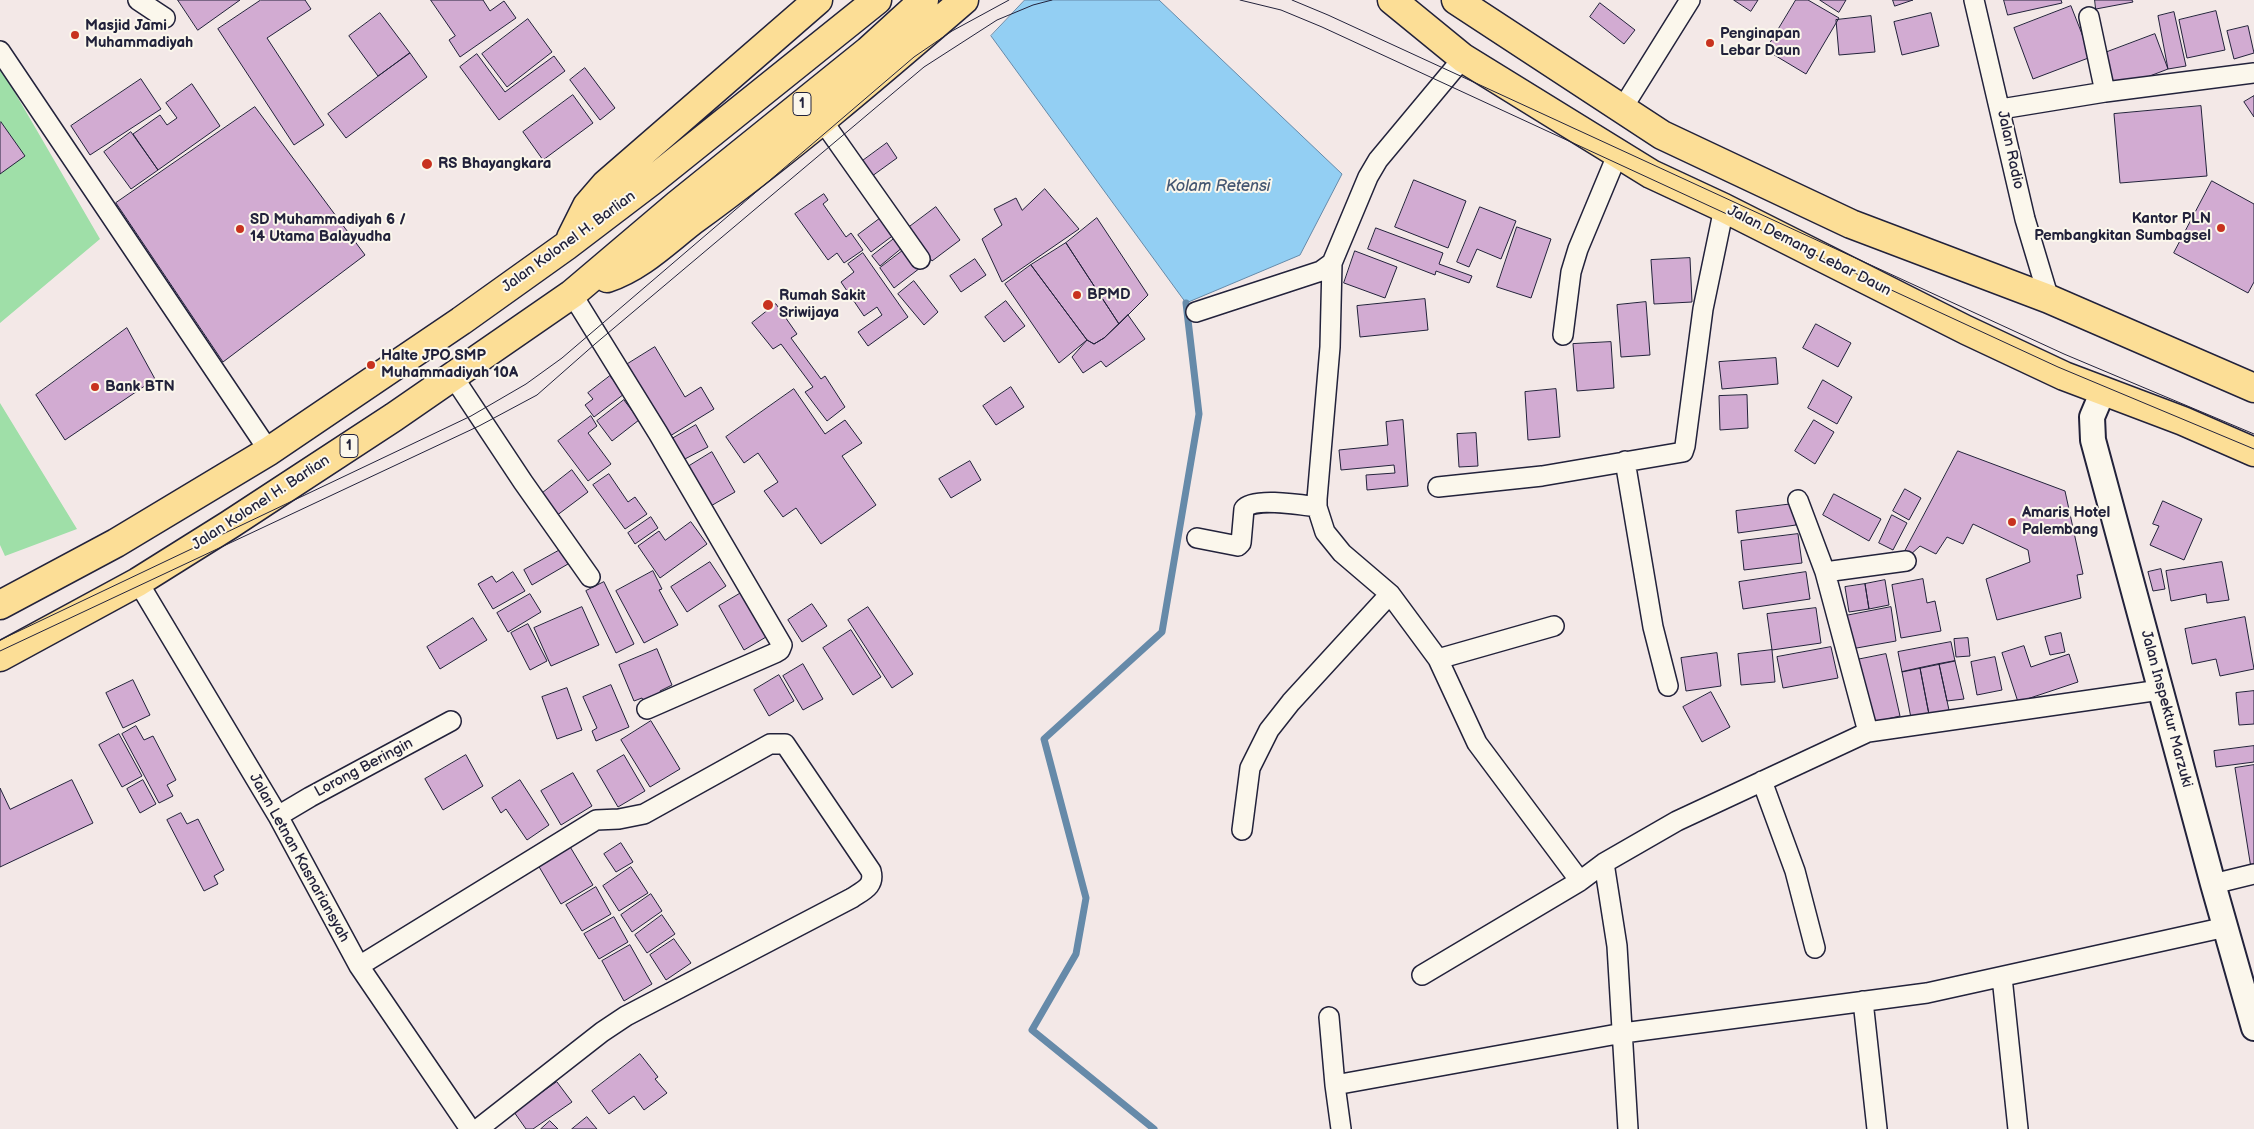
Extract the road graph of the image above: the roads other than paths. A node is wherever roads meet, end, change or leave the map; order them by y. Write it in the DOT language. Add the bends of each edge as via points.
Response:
graph roads {
  1 [pos="138,0"];
  2 [pos="877,0"];
  3 [pos="924,0"];
  4 [pos="964,0"];
  5 [pos="1392,0"];
  6 [pos="1456,0"];
  7 [pos="1690,0"];
  8 [pos="1974,0"];
  9 [pos="805,4"];
  10 [pos="2089,17"];
  11 [pos="165,18"];
  12 [pos="0,51"];
  13 [pos="1463,58"];
  14 [pos="2254,73"];
  15 [pos="2105,92"];
  16 [pos="1622,109"];
  17 [pos="2001,109"];
  18 [pos="822,120"];
  19 [pos="1618,153"];
  20 [pos="1724,208"];
  21 [pos="566,246"];
  22 [pos="920,259"];
  23 [pos="1332,263"];
  24 [pos="577,290"];
  25 [pos="2049,299"];
  26 [pos="1196,312"];
  27 [pos="1563,335"];
  28 [pos="452,375"];
  29 [pos="2253,384"];
  30 [pos="2103,391"];
  31 [pos="269,450"];
  32 [pos="2254,452"];
  33 [pos="1626,461"];
  34 [pos="1438,487"];
  35 [pos="1798,500"];
  36 [pos="1317,507"];
  37 [pos="1197,538"];
  38 [pos="1906,560"];
  39 [pos="1824,572"];
  40 [pos="590,577"];
  41 [pos="138,582"];
  42 [pos="1390,594"];
  43 [pos="0,605"];
  44 [pos="1554,626"];
  45 [pos="0,657"];
  46 [pos="1438,659"];
  47 [pos="1668,686"];
  48 [pos="2160,690"];
  49 [pos="647,709"];
  50 [pos="452,721"];
  51 [pos="1868,732"];
  52 [pos="1762,781"];
  53 [pos="278,816"];
  54 [pos="1242,830"];
  55 [pos="1604,864"];
  56 [pos="2254,874"];
  57 [pos="1580,881"];
  58 [pos="2213,884"];
  59 [pos="2226,928"];
  60 [pos="1815,948"];
  61 [pos="359,966"];
  62 [pos="1422,975"];
  63 [pos="2002,977"];
  64 [pos="1863,1001"];
  65 [pos="1329,1017"];
  66 [pos="2254,1028"];
  67 [pos="1622,1033"];
  68 [pos="1335,1085"];
  69 [pos="470,1129"];
  70 [pos="478,1129"];
  71 [pos="1341,1129"];
  72 [pos="1628,1129"];
  73 [pos="1877,1129"];
  74 [pos="2018,1129"];
  1 -- 11 [label="street"];
  2 -- 21 [label="highway, Jalan Kolonel H. Barlian / 1"];
  3 -- 24 [label="highway, Jalan Kolonel H. Barlian / 1" via="868,52"];
  4 -- 18 [label="highway"];
  5 -- 13 [label="highway, Jalan Demang Lebar Daun"];
  6 -- 16 [label="highway"];
  7 -- 16 [label="street"];
  8 -- 17 [label="street, Jalan Radio"];
  9 -- 21 [label="highway" via="606,184 587,206"];
  10 -- 15 [label="street"];
  12 -- 31 [label="street"];
  13 -- 19 [label="highway, Jalan Demang Lebar Daun"];
  13 -- 23 [label="street" via="1378,160"];
  14 -- 15 [label="street"];
  15 -- 17 [label="street"];
  16 -- 25 [label="highway" via="1662,135 1851,224"];
  17 -- 25 [label="street, Jalan Radio" via="2025,219"];
  18 -- 22 [label="street"];
  18 -- 24 [label="highway" via="648,257 623,272"];
  19 -- 20 [label="highway, Jalan Demang Lebar Daun" via="1651,174"];
  19 -- 27 [label="street" via="1571,272"];
  20 -- 30 [label="highway, Jalan Demang Lebar Daun" via="1966,330"];
  20 -- 33 [label="street" via="1703,309 1684,450 1676,455"];
  21 -- 31 [label="highway, Jalan Kolonel H. Barlian / 1"];
  23 -- 26 [label="street" via="1321,271"];
  23 -- 36 [label="street" via="1330,347"];
  24 -- 28 [label="highway, Jalan Kolonel H. Barlian / 1"];
  24 -- 49 [label="street" via="782,645 775,653"];
  25 -- 29 [label="highway"];
  28 -- 40 [label="street"];
  28 -- 41 [label="highway, Jalan Kolonel H. Barlian / 1"];
  30 -- 32 [label="highway, Jalan Demang Lebar Daun"];
  30 -- 48 [label="street, Jalan Inspektur Marzuki" via="2092,418 2091,430"];
  31 -- 43 [label="highway, Jalan Kolonel H. Barlian / 1" via="116,543"];
  33 -- 34 [label="street" via="1542,476"];
  33 -- 47 [label="street" via="1653,627"];
  35 -- 39 [label="street"];
  36 -- 37 [label="street" via="1249,504 1244,508 1238,546"];
  36 -- 42 [label="street" via="1324,532"];
  38 -- 39 [label="street"];
  39 -- 51 [label="street"];
  41 -- 45 [label="highway, Jalan Kolonel H. Barlian / 1"];
  41 -- 53 [label="street, Jalan Letnan Kasnariansyah"];
  42 -- 46 [label="street"];
  42 -- 54 [label="street" via="1291,702 1270,730 1250,768"];
  44 -- 46 [label="street"];
  46 -- 57 [label="street" via="1477,743"];
  48 -- 51 [label="street"];
  48 -- 58 [label="street, Jalan Inspektur Marzuki"];
  50 -- 53 [label="street, Lorong Beringin"];
  51 -- 52 [label="street"];
  52 -- 55 [label="street" via="1677,822"];
  52 -- 60 [label="street" via="1795,871"];
  53 -- 61 [label="street, Jalan Letnan Kasnariansyah"];
  55 -- 57 [label="street"];
  55 -- 67 [label="street" via="1617,946"];
  56 -- 58 [label="street"];
  57 -- 62 [label="street"];
  58 -- 59 [label="street, Jalan Inspektur Marzuki"];
  59 -- 63 [label="street"];
  59 -- 66 [label="street, Jalan Inspektur Marzuki"];
  61 -- 69 [label="street, Jalan Letnan Kasnariansyah"];
  61 -- 70 [label="street" via="596,820 644,814 770,744 785,744 871,871 873,879 870,886 626,1016"];
  63 -- 64 [label="street" via="1927,993"];
  63 -- 74 [label="street"];
  64 -- 67 [label="street"];
  64 -- 73 [label="street"];
  65 -- 68 [label="street"];
  67 -- 68 [label="street"];
  67 -- 72 [label="street"];
  68 -- 71 [label="street"];
}
